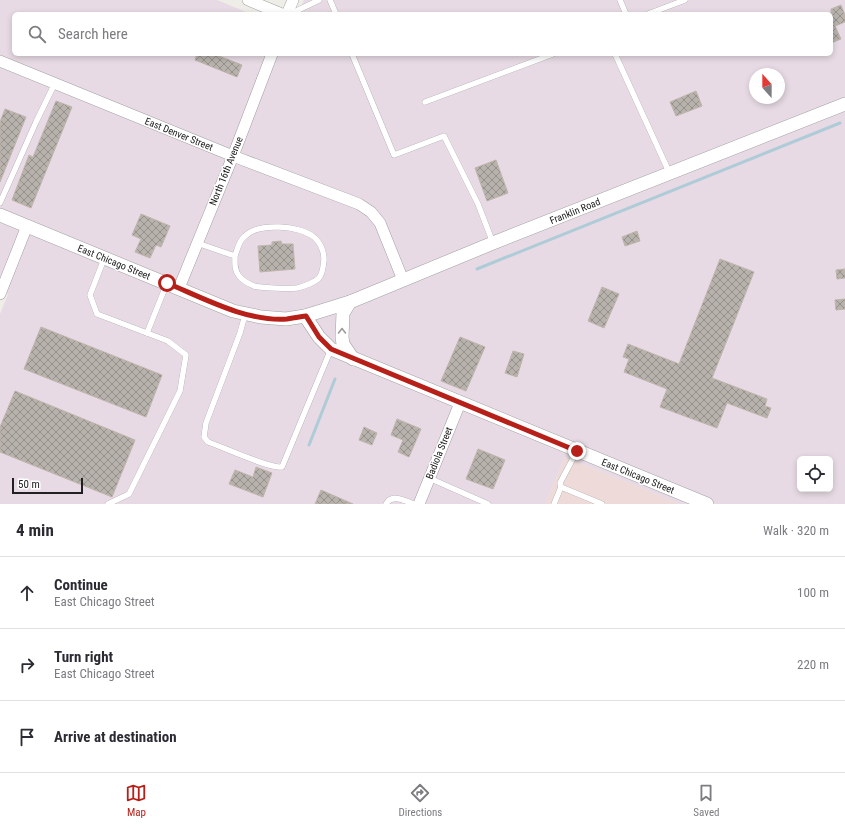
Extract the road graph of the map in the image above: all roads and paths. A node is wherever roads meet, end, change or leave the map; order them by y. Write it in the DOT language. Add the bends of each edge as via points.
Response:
graph roads {
  1 [pos="248,0"];
  2 [pos="293,0"];
  3 [pos="319,0"];
  4 [pos="330,0"];
  5 [pos="620,0"];
  6 [pos="685,0"];
  7 [pos="277,12"];
  8 [pos="290,12"];
  9 [pos="293,12"];
  10 [pos="335,12"];
  11 [pos="625,12"];
  12 [pos="653,12"];
  13 [pos="271,56"];
  14 [pos="353,56"];
  15 [pos="548,56"];
  16 [pos="616,56"];
  17 [pos="0,61"];
  18 [pos="55,83"];
  19 [pos="425,102"];
  20 [pos="845,104"];
  21 [pos="233,156"];
  22 [pos="670,174"];
  23 [pos="0,203"];
  24 [pos="0,215"];
  25 [pos="28,226"];
  26 [pos="197,243"];
  27 [pos="493,243"];
  28 [pos="235,256"];
  29 [pos="104,258"];
  30 [pos="403,280"];
  31 [pos="173,286"];
  32 [pos="0,294"];
  33 [pos="350,302"];
  34 [pos="246,314"];
  35 [pos="306,316"];
  36 [pos="147,333"];
  37 [pos="331,349"];
  38 [pos="353,359"];
  39 [pos="460,403"];
  40 [pos="577,451"];
  41 [pos="430,478"];
  42 [pos="561,487"];
  43 [pos="108,504"];
  44 [pos="386,504"];
  45 [pos="414,504"];
  46 [pos="419,504"];
  47 [pos="488,504"];
  48 [pos="554,504"];
  49 [pos="602,504"];
  50 [pos="707,504"];
  1 -- 7 [label="street"];
  2 -- 8 [label="street"];
  3 -- 9 [label="lane"];
  4 -- 10 [label="lane"];
  5 -- 11 [label="lane"];
  6 -- 12 [label="lane"];
  13 -- 21 [label="street, North 16th Avenue"];
  14 -- 27 [label="lane" via="394,156 444,136 478,204"];
  15 -- 19 [label="lane"];
  16 -- 22 [label="lane"];
  17 -- 18 [label="street, East Denver Street"];
  18 -- 21 [label="street, East Denver Street"];
  18 -- 23 [label="lane"];
  20 -- 22 [label="street, Franklin Road"];
  21 -- 26 [label="street, North 16th Avenue"];
  21 -- 30 [label="street, East Denver Street" via="359,204 371,212 380,223"];
  22 -- 27 [label="street, Franklin Road"];
  24 -- 25 [label="street, East Chicago Street"];
  25 -- 29 [label="street, East Chicago Street"];
  25 -- 32 [label="street"];
  26 -- 28 [label="lane"];
  26 -- 31 [label="street, North 16th Avenue"];
  27 -- 30 [label="street, Franklin Road"];
  28 -- 28 [label="lane" via="243,237 251,232 262,228 280,227 300,230 317,240 324,256 323,270 319,278 297,288 256,287 238,275 234,266"];
  29 -- 31 [label="street, East Chicago Street"];
  29 -- 36 [label="lane" via="90,295 97,314"];
  30 -- 33 [label="street, Franklin Road"];
  31 -- 34 [label="street, East Chicago Street"];
  31 -- 36 [label="lane"];
  33 -- 35 [label="street, Franklin Road"];
  38 -- 33 [label="street, one-way" via="343,344 342,337 344,313"];
  34 -- 35 [label="street, East Chicago Street" via="286,319"];
  34 -- 37 [label="lane" via="207,418 204,437 208,442 278,468 282,467"];
  35 -- 37 [label="street, East Chicago Street" via="319,337"];
  36 -- 43 [label="lane" via="168,341 186,355 180,390 129,494"];
  37 -- 38 [label="street, East Chicago Street"];
  38 -- 39 [label="street, East Chicago Street"];
  39 -- 40 [label="street, East Chicago Street"];
  39 -- 41 [label="street, Badiola Street"];
  40 -- 42 [label="lane" via="560,483"];
  40 -- 50 [label="street, East Chicago Street"];
  41 -- 46 [label="street, Badiola Street"];
  41 -- 47 [label="lane"];
  42 -- 48 [label="lane"];
  42 -- 49 [label="lane"];
  44 -- 45 [label="lane" via="392,498 396,498"];
}
